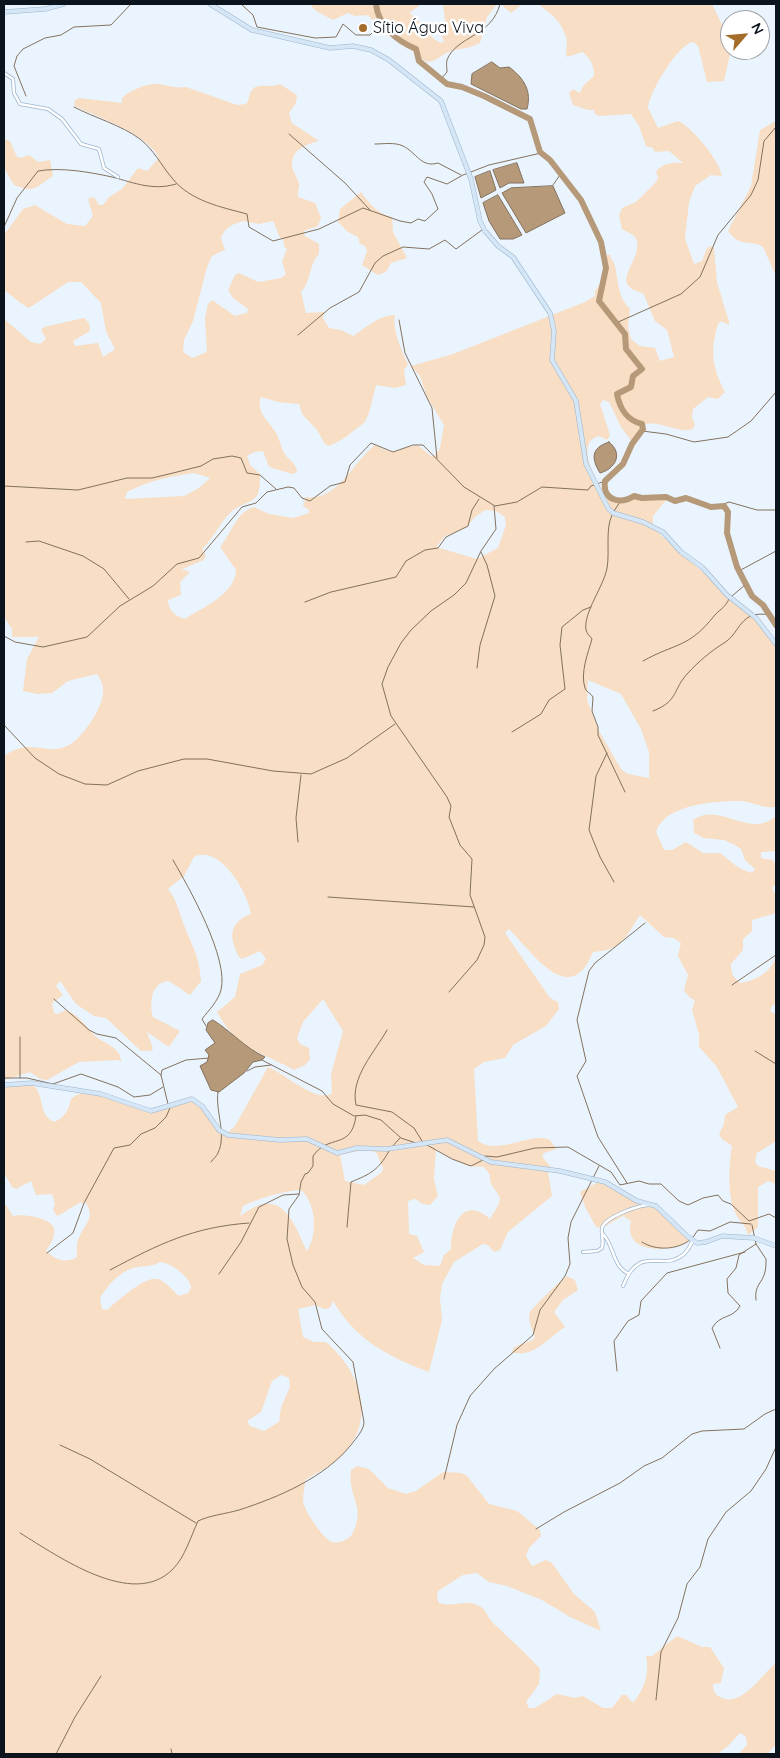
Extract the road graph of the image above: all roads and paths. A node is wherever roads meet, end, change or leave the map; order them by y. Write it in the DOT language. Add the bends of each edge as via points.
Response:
graph roads {
  1 [pos="64,4"];
  2 [pos="210,4"];
  3 [pos="4,12"];
  4 [pos="4,73"];
  5 [pos="118,177"];
  6 [pos="776,644"];
  7 [pos="4,1085"];
  8 [pos="652,1204"];
  9 [pos="602,1233"];
  10 [pos="693,1240"];
  11 [pos="776,1246"];
  12 [pos="583,1252"];
  13 [pos="629,1274"];
  14 [pos="623,1286"];
  1 -- 3 [label="main road"];
  2 -- 6 [label="main road" via="252,30 330,48 353,46 371,50 441,100 471,179 480,221 498,246 513,257 550,313 554,331 552,360 576,401 586,464 608,508 613,513 663,532 756,618"];
  4 -- 5 [label="street" via="13,79 14,93 20,104 44,108 62,119 81,144 99,149 104,168"];
  7 -- 8 [label="main road" via="32,1083 101,1094 151,1111 192,1099 202,1106 224,1134 280,1140 307,1139 337,1152 447,1140 491,1162 599,1180 637,1201"];
  8 -- 9 [label="street" via="625,1211 604,1224"];
  8 -- 10 [label="main road"];
  9 -- 12 [label="street" via="602,1248"];
  9 -- 13 [label="street" via="617,1266"];
  10 -- 11 [label="main road" via="706,1242 722,1236 754,1238"];
  10 -- 13 [label="street" via="686,1252 679,1256 641,1262"];
  13 -- 14 [label="street"];
}
